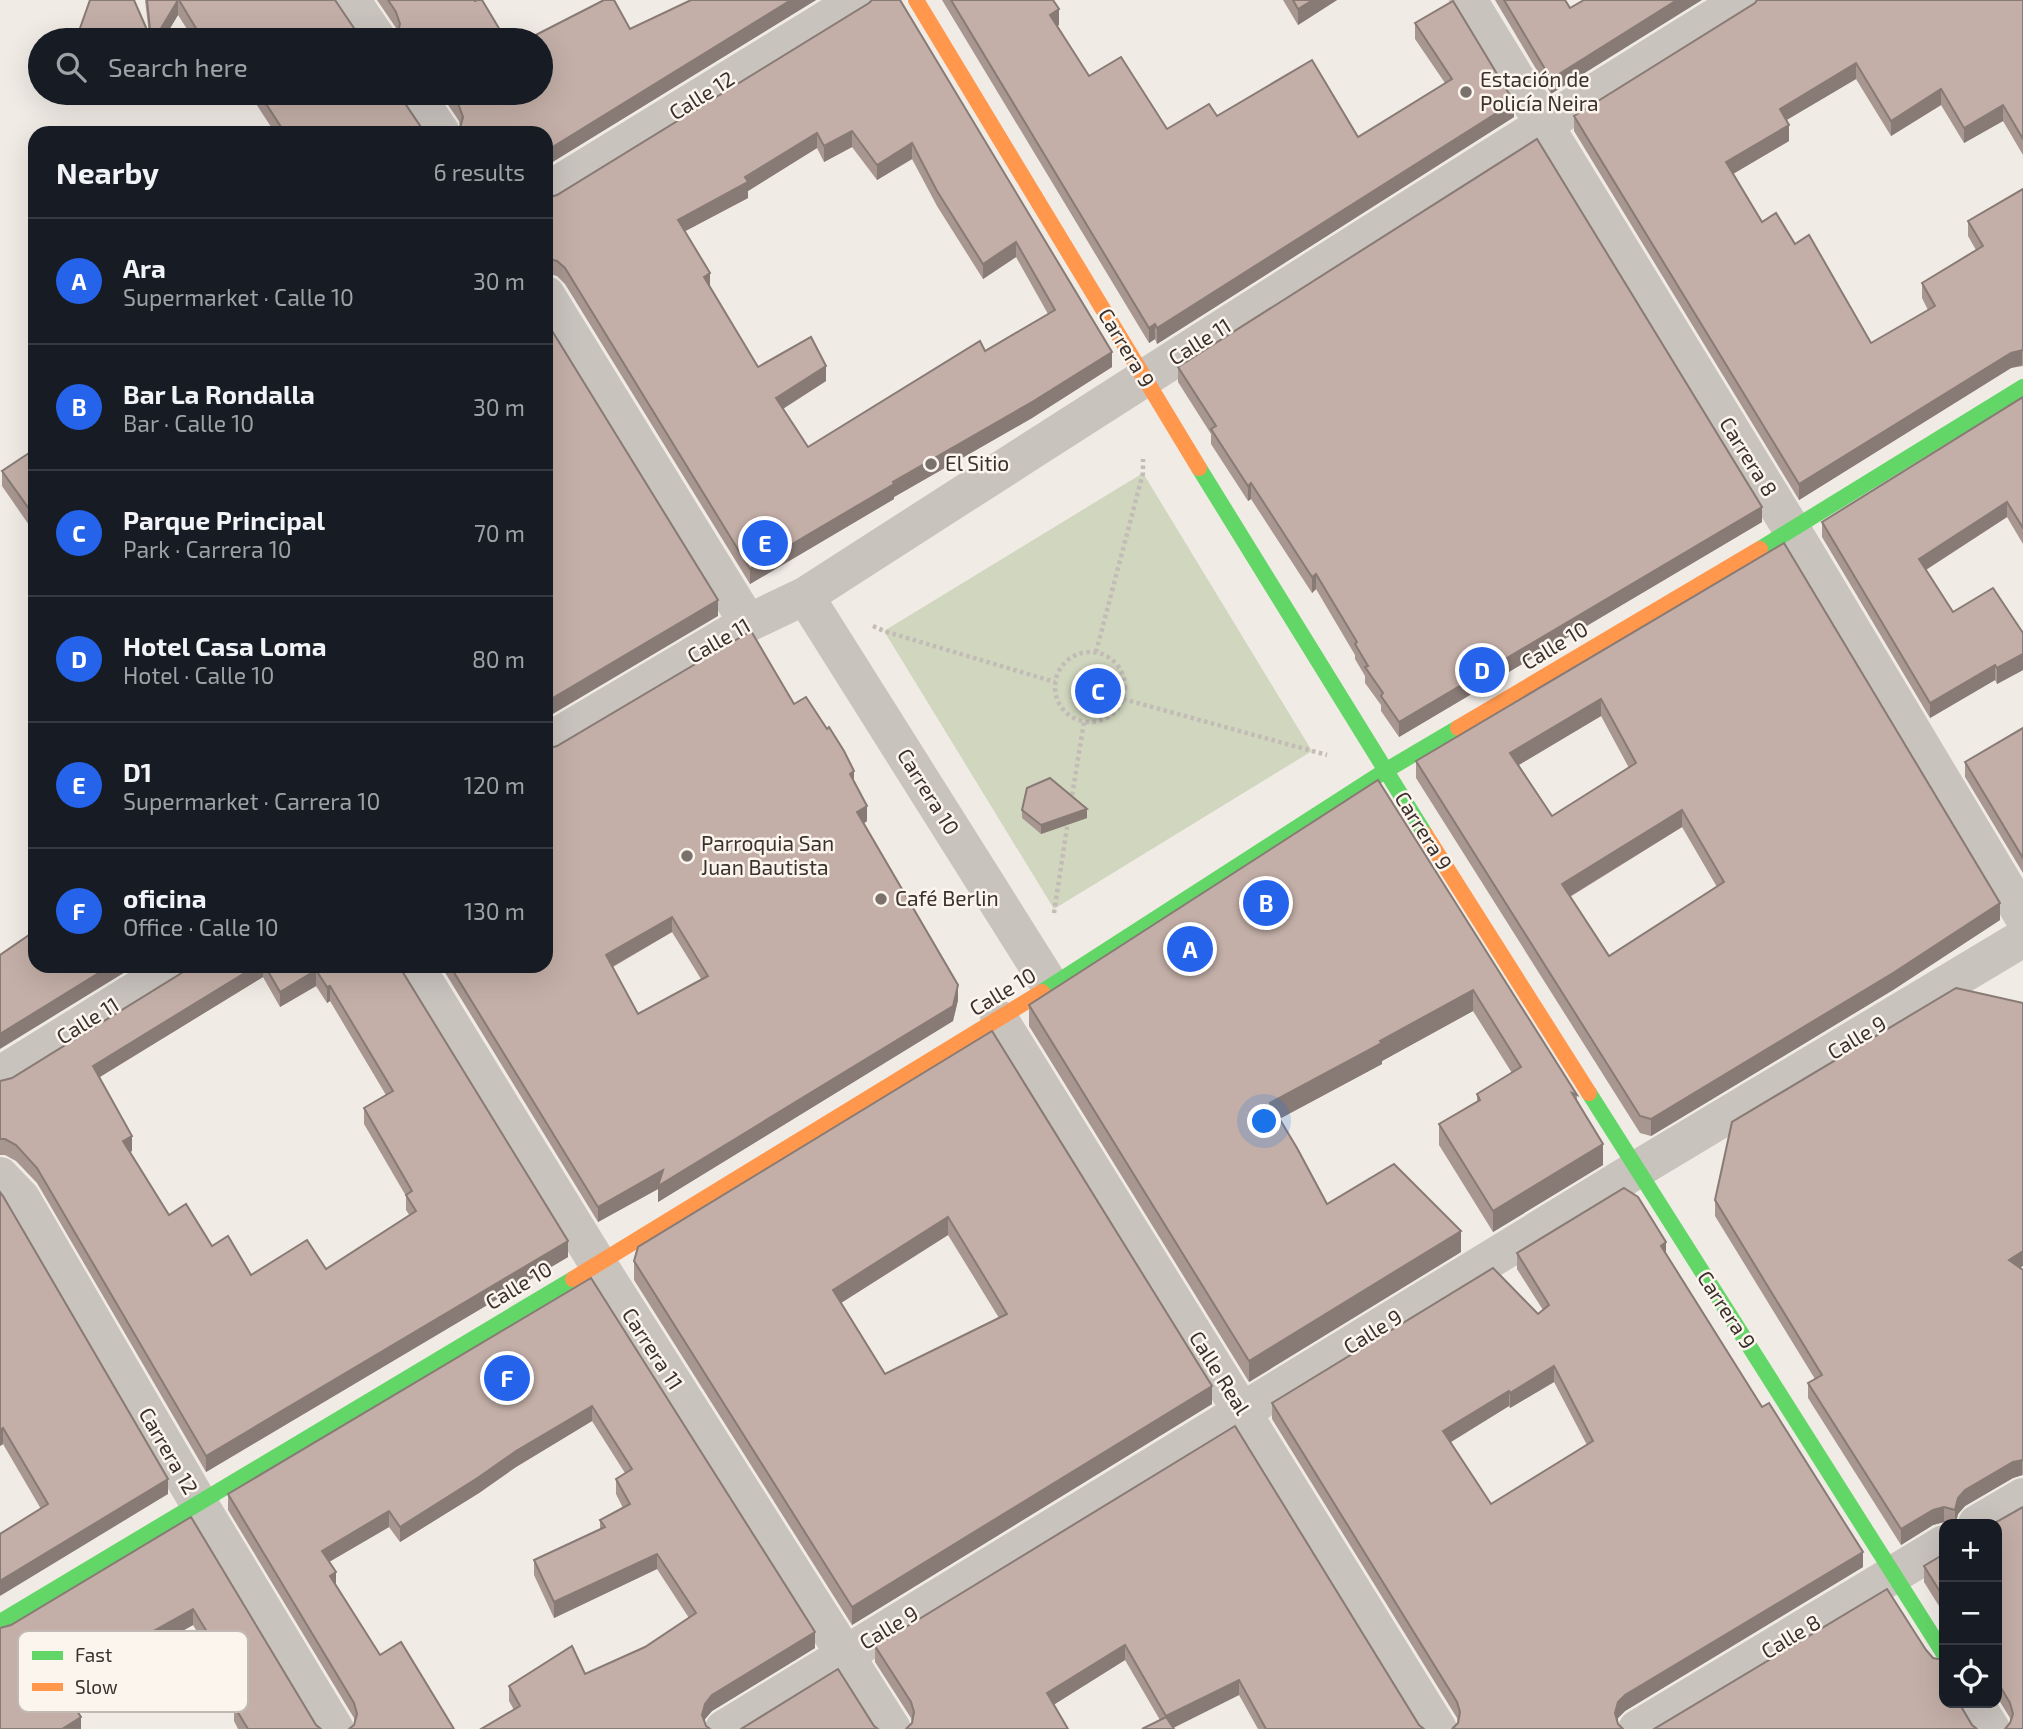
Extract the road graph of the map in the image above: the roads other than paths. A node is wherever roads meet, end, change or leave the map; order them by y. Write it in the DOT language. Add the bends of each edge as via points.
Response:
graph roads {
  1 [pos="351,0"];
  2 [pos="858,0"];
  3 [pos="916,0"];
  4 [pos="1468,0"];
  5 [pos="1744,0"];
  6 [pos="370,28"];
  7 [pos="422,105"];
  8 [pos="1543,124"];
  9 [pos="436,126"];
  10 [pos="553,188"];
  11 [pos="553,306"];
  12 [pos="1144,378"];
  13 [pos="2023,387"];
  14 [pos="1793,530"];
  15 [pos="805,596"];
  16 [pos="748,623"];
  17 [pos="553,739"];
  18 [pos="1385,771"];
  19 [pos="2023,916"];
  20 [pos="2023,938"];
  21 [pos="165,973"];
  22 [pos="419,973"];
  23 [pos="1051,987"];
  24 [pos="999,1019"];
  25 [pos="0,1075"];
  26 [pos="1636,1170"];
  27 [pos="0,1176"];
  28 [pos="597,1264"];
  29 [pos="1243,1412"];
  30 [pos="2023,1497"];
  31 [pos="198,1502"];
  32 [pos="1986,1519"];
  33 [pos="1939,1547"];
  34 [pos="1894,1574"];
  35 [pos="0,1622"];
  36 [pos="1939,1646"];
  37 [pos="846,1654"];
  38 [pos="1978,1708"];
  39 [pos="335,1729"];
  40 [pos="724,1729"];
  41 [pos="892,1729"];
  42 [pos="1438,1729"];
  43 [pos="1637,1729"];
  44 [pos="1992,1729"];
  1 -- 6 [label="street"];
  2 -- 10 [label="street, Calle 12"];
  3 -- 12 [label="street, Carrera 9"];
  4 -- 8 [label="street, Carrera 8"];
  5 -- 8 [label="street, Calle 11"];
  7 -- 9 [label="street"];
  8 -- 12 [label="street, Calle 11"];
  8 -- 14 [label="street, Carrera 8"];
  11 -- 16 [label="street"];
  12 -- 15 [label="street, Calle 11"];
  12 -- 18 [label="street, Carrera 9"];
  13 -- 14 [label="street, Calle 10"];
  14 -- 18 [label="street, Calle 10"];
  14 -- 19 [label="street, Carrera 8"];
  15 -- 16 [label="street, Calle 11"];
  15 -- 23 [label="street, Carrera 10"];
  16 -- 17 [label="street, Calle 11"];
  18 -- 23 [label="street, Calle 10"];
  18 -- 26 [label="street, Carrera 9"];
  20 -- 26 [label="street, Calle 9"];
  21 -- 25 [label="street, Calle 11"];
  22 -- 28 [label="street, Carrera 11"];
  23 -- 24 [label="street, Calle 10"];
  24 -- 28 [label="street, Calle 10"];
  24 -- 29 [label="street, Calle Real"];
  26 -- 29 [label="street, Calle 9"];
  26 -- 34 [label="street, Carrera 9"];
  27 -- 31 [label="street, Carrera 12" via="21,1198"];
  28 -- 31 [label="street, Calle 10"];
  28 -- 37 [label="street, Carrera 11"];
  29 -- 37 [label="street, Calle 9"];
  29 -- 42 [label="street, Calle Real"];
  30 -- 32 [label="street"];
  31 -- 35 [label="street, Calle 10"];
  31 -- 39 [label="street, Carrera 12"];
  33 -- 34 [label="street, Calle 8"];
  34 -- 36 [label="street, Carrera 9"];
  34 -- 43 [label="street, Calle 8"];
  37 -- 40 [label="street, Calle 9"];
  37 -- 41 [label="street, Carrera 11"];
  38 -- 44 [label="street"];
}
